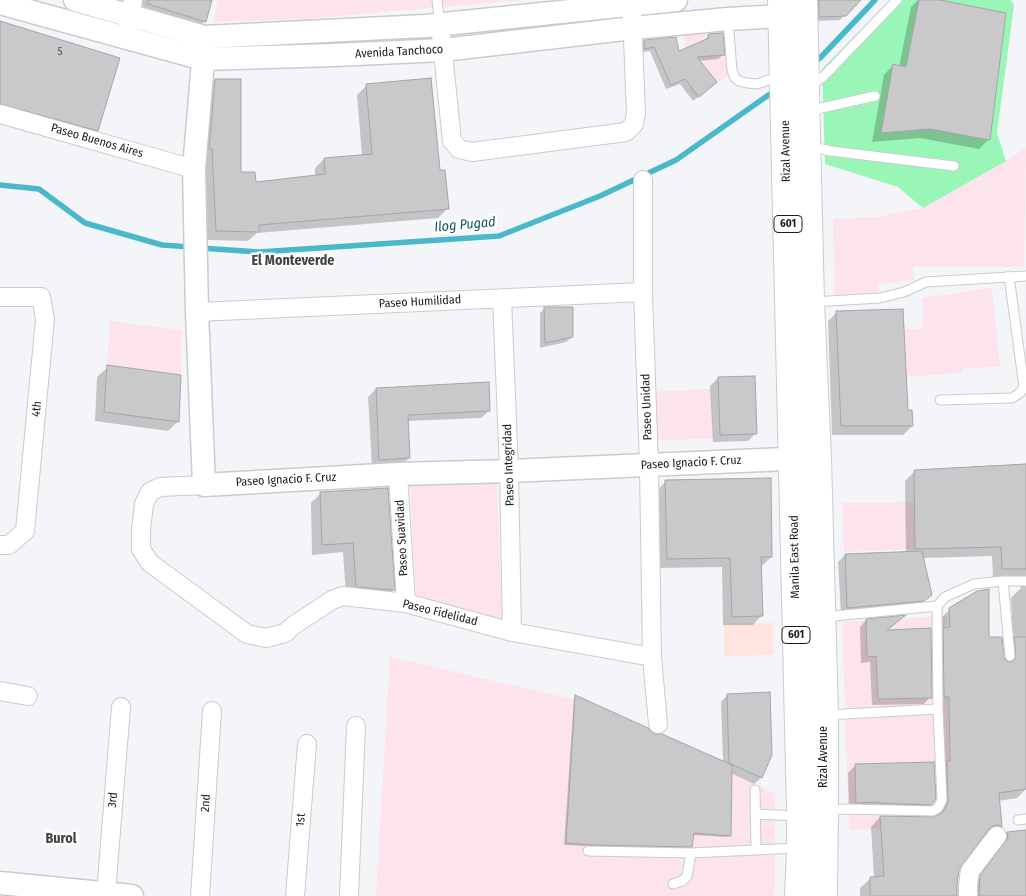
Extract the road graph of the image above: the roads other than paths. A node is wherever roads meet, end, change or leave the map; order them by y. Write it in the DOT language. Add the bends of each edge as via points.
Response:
graph roads {
  1 [pos="75,0"];
  2 [pos="437,0"];
  3 [pos="676,0"];
  4 [pos="897,0"];
  5 [pos="0,3"];
  6 [pos="632,4"];
  7 [pos="132,8"];
  8 [pos="793,8"];
  9 [pos="728,19"];
  10 [pos="440,24"];
  11 [pos="633,28"];
  12 [pos="205,37"];
  13 [pos="128,38"];
  14 [pos="443,50"];
  15 [pos="203,59"];
  16 [pos="796,84"];
  17 [pos="875,96"];
  18 [pos="0,114"];
  19 [pos="796,146"];
  20 [pos="954,166"];
  21 [pos="194,168"];
  22 [pos="643,180"];
  23 [pos="1009,276"];
  24 [pos="1026,276"];
  25 [pos="643,292"];
  26 [pos="0,297"];
  27 [pos="502,298"];
  28 [pos="800,302"];
  29 [pos="197,312"];
  30 [pos="940,400"];
  31 [pos="805,458"];
  32 [pos="649,466"];
  33 [pos="509,471"];
  34 [pos="398,474"];
  35 [pos="204,485"];
  36 [pos="0,545"];
  37 [pos="1003,581"];
  38 [pos="1026,581"];
  39 [pos="406,603"];
  40 [pos="937,606"];
  41 [pos="821,617"];
  42 [pos="512,632"];
  43 [pos="1010,656"];
  44 [pos="652,657"];
  45 [pos="0,691"];
  46 [pos="28,696"];
  47 [pos="121,708"];
  48 [pos="938,709"];
  49 [pos="212,711"];
  50 [pos="824,715"];
  51 [pos="658,724"];
  52 [pos="356,726"];
  53 [pos="307,744"];
  54 [pos="755,790"];
  55 [pos="810,812"];
  56 [pos="755,814"];
  57 [pos="997,836"];
  58 [pos="801,848"];
  59 [pos="756,850"];
  60 [pos="588,851"];
  61 [pos="691,853"];
  62 [pos="0,883"];
  63 [pos="673,884"];
  64 [pos="106,893"];
  65 [pos="132,896"];
  66 [pos="200,896"];
  67 [pos="295,896"];
  68 [pos="349,896"];
  69 [pos="798,896"];
  70 [pos="824,896"];
  71 [pos="968,896"];
  1 -- 7 [label="street, Avenida Tanchoco"];
  2 -- 10 [label="lane"];
  3 -- 6 [label="street, Avenida Tanchoco"];
  4 -- 16 [label="lane" via="824,76"];
  5 -- 13 [label="street, Avenida Tanchoco"];
  6 -- 10 [label="street, Avenida Tanchoco"];
  6 -- 11 [label="street"];
  7 -- 12 [label="street, Avenida Tanchoco"];
  7 -- 13 [label="street"];
  8 -- 9 [label="street, Avenida Tanchoco"];
  8 -- 16 [label="main road, Rizal Avenue / 601"];
  9 -- 11 [label="street, Avenida Tanchoco"];
  9 -- 16 [label="lane" via="734,78 746,84"];
  10 -- 12 [label="street, Avenida Tanchoco"];
  10 -- 14 [label="street"];
  11 -- 14 [label="street, Avenida Tanchoco"];
  11 -- 14 [label="street" via="636,114 634,124 626,132 472,152 459,149 452,141"];
  12 -- 15 [label="street"];
  13 -- 15 [label="street, Avenida Tanchoco"];
  14 -- 15 [label="street, Avenida Tanchoco"];
  15 -- 21 [label="street"];
  16 -- 17 [label="lane"];
  16 -- 19 [label="main road, Rizal Avenue / 601"];
  18 -- 21 [label="street, Paseo Buenos Aires"];
  19 -- 20 [label="lane"];
  19 -- 28 [label="main road, Rizal Avenue / 601"];
  21 -- 29 [label="street"];
  22 -- 25 [label="street, Paseo Unidad"];
  23 -- 24 [label="lane"];
  23 -- 28 [label="lane" via="926,282 880,298"];
  23 -- 30 [label="lane" via="1024,387 1012,398"];
  25 -- 27 [label="street, Paseo Humilidad"];
  25 -- 32 [label="street, Paseo Unidad"];
  26 -- 36 [label="street, 4th" via="41,297 45,319 25,531 9,545"];
  27 -- 29 [label="street, Paseo Humilidad"];
  27 -- 33 [label="street, Paseo Integridad"];
  28 -- 31 [label="main road, Manila East Road / 601"];
  29 -- 35 [label="street"];
  31 -- 32 [label="street, Paseo Ignacio F. Cruz"];
  31 -- 41 [label="main road, Manila East Road / 601"];
  31 -- 55 [label="main road, Manila East Road / 601" via="796,632"];
  32 -- 33 [label="street, Paseo Ignacio F. Cruz"];
  32 -- 44 [label="street, Paseo Unidad"];
  33 -- 34 [label="street, Paseo Ignacio F. Cruz"];
  33 -- 42 [label="street, Paseo Integridad"];
  34 -- 35 [label="street, Paseo Ignacio F. Cruz"];
  34 -- 39 [label="street, Paseo Suavidad"];
  35 -- 39 [label="street, Paseo Fidelidad" via="160,487 150,492 144,504 141,548 150,563 247,634 266,638 285,633 332,600 343,596"];
  37 -- 38 [label="lane"];
  37 -- 40 [label="lane" via="974,584 945,598"];
  37 -- 43 [label="lane"];
  39 -- 42 [label="street, Paseo Fidelidad"];
  40 -- 41 [label="lane"];
  40 -- 48 [label="lane"];
  41 -- 50 [label="main road, Rizal Avenue / 601"];
  42 -- 44 [label="street, Paseo Fidelidad"];
  44 -- 51 [label="street, Paseo Unidad"];
  45 -- 46 [label="street"];
  47 -- 64 [label="street, 3rd"];
  48 -- 50 [label="lane"];
  48 -- 55 [label="lane" via="942,800 938,808 933,811 848,809"];
  49 -- 66 [label="street, 2nd"];
  50 -- 55 [label="main road, Rizal Avenue / 601"];
  52 -- 68 [label="street"];
  53 -- 67 [label="street, 1st"];
  54 -- 56 [label="lane"];
  55 -- 56 [label="lane"];
  55 -- 58 [label="main road, Rizal Avenue"];
  55 -- 70 [label="main road, Rizal Avenue / 601"];
  56 -- 59 [label="lane"];
  57 -- 71 [label="street" via="970,871"];
  58 -- 59 [label="lane"];
  58 -- 69 [label="main road, Rizal Avenue"];
  59 -- 61 [label="lane"];
  60 -- 61 [label="lane"];
  61 -- 63 [label="lane" via="687,876"];
  62 -- 64 [label="street"];
  64 -- 65 [label="street"];
}
